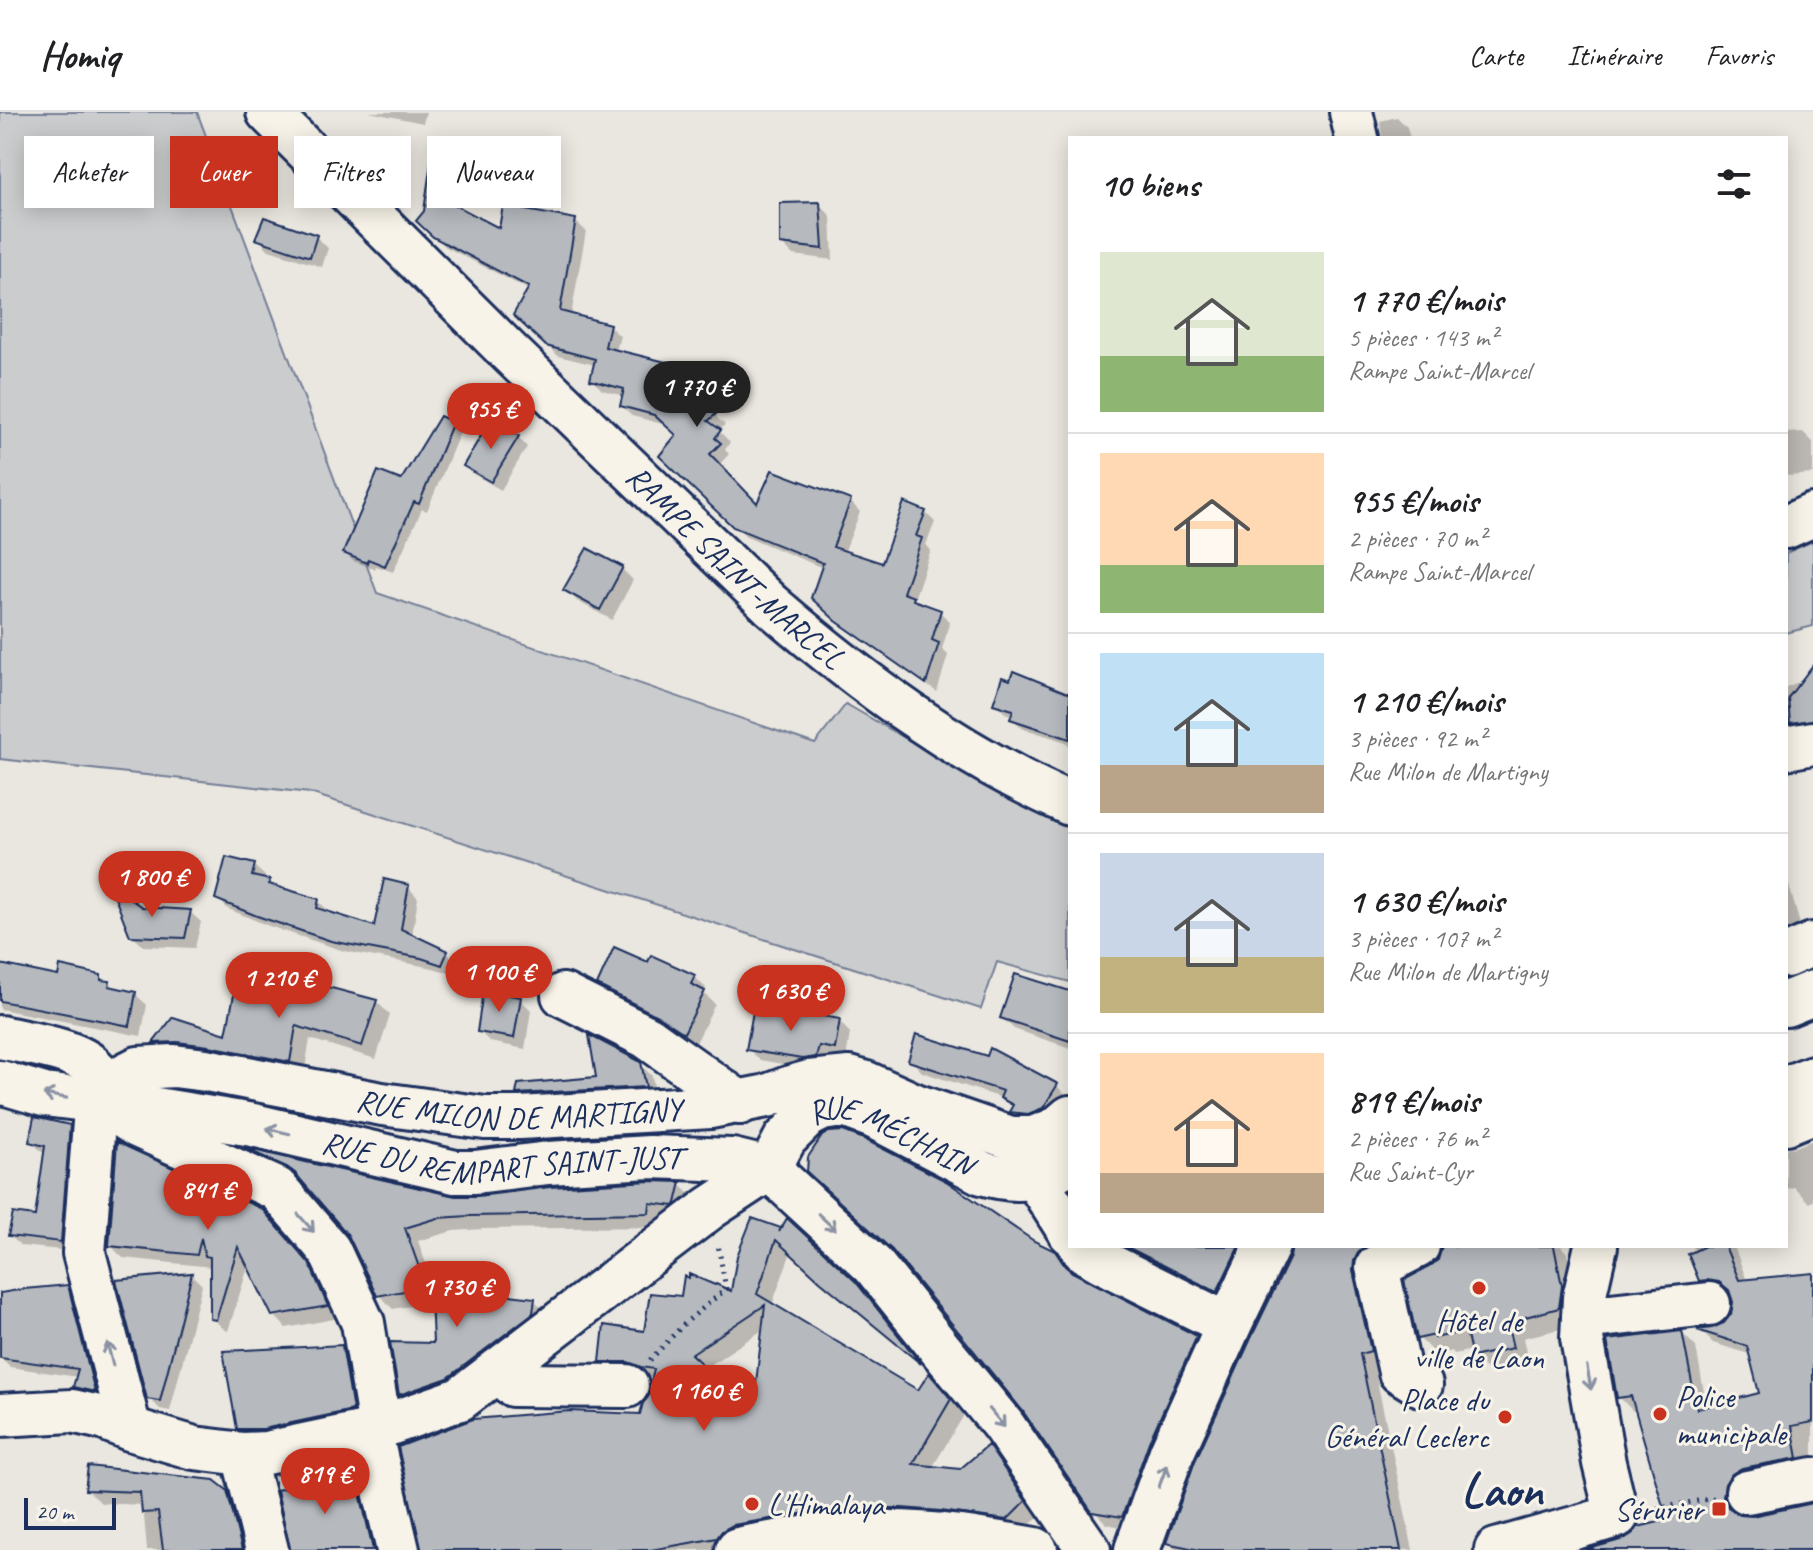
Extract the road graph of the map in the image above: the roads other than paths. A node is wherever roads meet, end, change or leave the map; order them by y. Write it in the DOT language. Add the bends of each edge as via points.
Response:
graph roads {
  1 [pos="268,112"];
  2 [pos="1351,112"];
  3 [pos="1357,136"];
  4 [pos="1813,515"];
  5 [pos="1788,526"];
  6 [pos="1813,743"];
  7 [pos="1788,748"];
  8 [pos="1068,803"];
  9 [pos="1813,944"];
  10 [pos="1788,955"];
  11 [pos="1813,993"];
  12 [pos="563,995"];
  13 [pos="1788,1003"];
  14 [pos="0,1037"];
  15 [pos="1813,1077"];
  16 [pos="0,1082"];
  17 [pos="1788,1087"];
  18 [pos="740,1103"];
  19 [pos="1813,1112"];
  20 [pos="109,1113"];
  21 [pos="1068,1119"];
  22 [pos="1788,1122"];
  23 [pos="769,1169"];
  24 [pos="1052,1171"];
  25 [pos="1068,1226"];
  26 [pos="1082,1248"];
  27 [pos="1266,1248"];
  28 [pos="1414,1248"];
  29 [pos="1596,1248"];
  30 [pos="1709,1304"];
  31 [pos="1583,1318"];
  32 [pos="1229,1325"];
  33 [pos="497,1372"];
  34 [pos="1421,1385"];
  35 [pos="627,1386"];
  36 [pos="0,1415"];
  37 [pos="130,1429"];
  38 [pos="375,1429"];
  39 [pos="243,1454"];
  40 [pos="1813,1479"];
  41 [pos="1747,1492"];
  42 [pos="1514,1547"];
  43 [pos="267,1550"];
  44 [pos="398,1550"];
  45 [pos="738,1550"];
  46 [pos="1035,1550"];
  47 [pos="1089,1550"];
  48 [pos="1137,1550"];
  1 -- 8 [label="street, RAMPE SAINT-MARCEL" via="782,615 859,678 950,741"];
  2 -- 3 [label="street"];
  4 -- 5 [label="street"];
  6 -- 7 [label="street"];
  9 -- 10 [label="street"];
  11 -- 13 [label="main road"];
  12 -- 18 [label="street" via="647,1037"];
  14 -- 20 [label="street" via="77,1055 105,1083"];
  15 -- 17 [label="street"];
  20 -- 16 [label="street, RUE DU REMPART SAINT-JUST, one-way"];
  18 -- 20 [label="street, RUE MILON DE MARTIGNY" via="485,1118 155,1066 126,1074"];
  18 -- 21 [label="street, RUE MILON DE MARTIGNY" via="809,1082 849,1078 1011,1138 1033,1138"];
  19 -- 22 [label="street"];
  23 -- 20 [label="street, RUE DU REMPART SAINT-JUST, one-way" via="732,1160 650,1157 455,1172 253,1125"];
  37 -- 20 [label="street, one-way" via="84,1253"];
  20 -- 38 [label="street, one-way" via="277,1189 329,1250 363,1323"];
  23 -- 24 [label="street, RUE MÉCHAIN" via="785,1139 808,1116 847,1107 982,1173 1017,1181"];
  23 -- 33 [label="street" via="710,1208"];
  23 -- 47 [label="street, one-way" via="873,1265 1003,1425"];
  24 -- 25 [label="street, RUE MÉCHAIN"];
  26 -- 32 [label="street"];
  27 -- 32 [label="main road"];
  28 -- 34 [label="street" via="1377,1267 1400,1372"];
  29 -- 31 [label="street"];
  30 -- 31 [label="street"];
  31 -- 42 [label="street, one-way" via="1582,1338 1617,1516"];
  48 -- 32 [label="main road, one-way" via="1172,1452"];
  33 -- 35 [label="street" via="513,1385"];
  33 -- 38 [label="street" via="460,1399"];
  36 -- 37 [label="street" via="72,1411"];
  37 -- 39 [label="street" via="194,1448"];
  38 -- 39 [label="street"];
  38 -- 44 [label="street"];
  39 -- 43 [label="street"];
  40 -- 41 [label="street"];
  45 -- 46 [label="main road" via="881,1533"];
}
